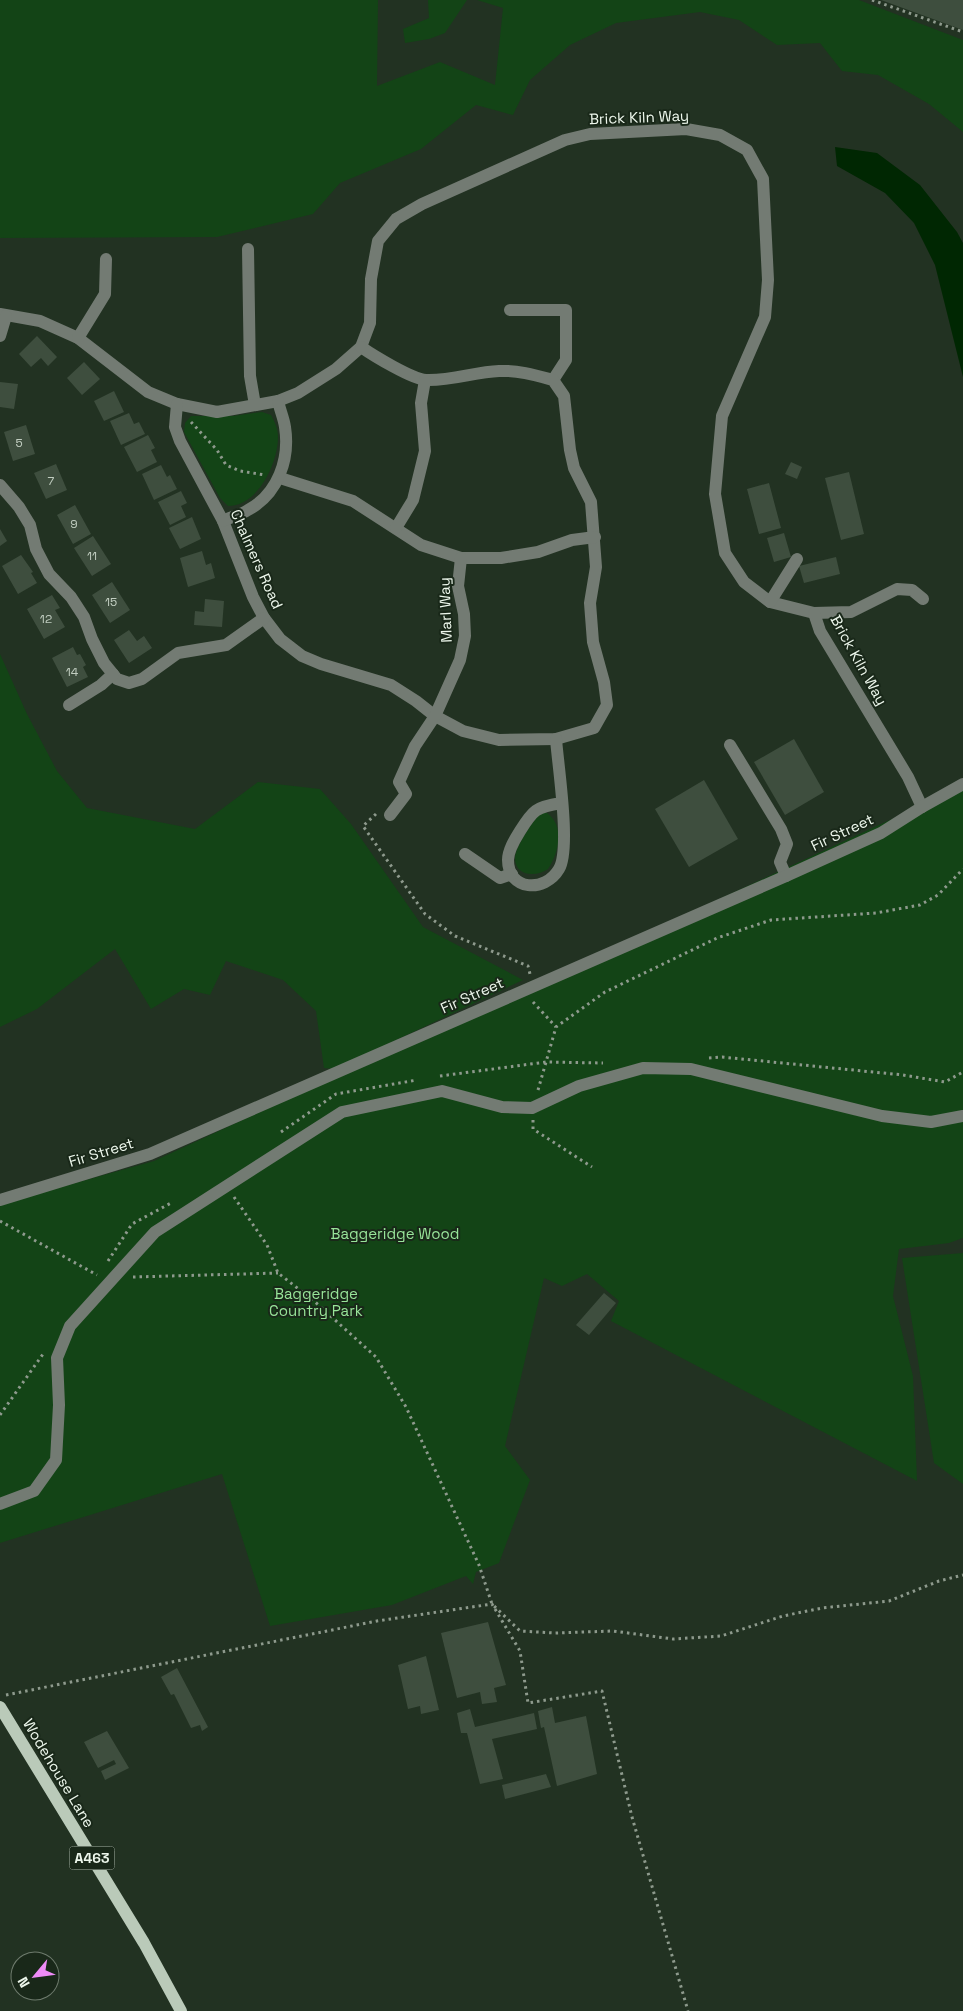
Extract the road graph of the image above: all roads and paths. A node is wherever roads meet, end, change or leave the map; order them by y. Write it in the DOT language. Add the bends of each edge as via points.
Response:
graph roads {
  1 [pos="872,0"];
  2 [pos="963,32"];
  3 [pos="248,249"];
  4 [pos="106,259"];
  5 [pos="510,310"];
  6 [pos="3,315"];
  7 [pos="0,336"];
  8 [pos="78,338"];
  9 [pos="361,347"];
  10 [pos="425,380"];
  11 [pos="553,380"];
  12 [pos="278,401"];
  13 [pos="177,404"];
  14 [pos="255,405"];
  15 [pos="280,478"];
  16 [pos="0,485"];
  17 [pos="223,521"];
  18 [pos="396,528"];
  19 [pos="595,537"];
  20 [pos="462,558"];
  21 [pos="797,559"];
  22 [pos="922,599"];
  23 [pos="770,602"];
  24 [pos="814,613"];
  25 [pos="264,618"];
  26 [pos="113,674"];
  27 [pos="69,705"];
  28 [pos="435,716"];
  29 [pos="556,739"];
  30 [pos="730,745"];
  31 [pos="963,784"];
  32 [pos="561,803"];
  33 [pos="922,806"];
  34 [pos="384,814"];
  35 [pos="465,854"];
  36 [pos="963,869"];
  37 [pos="512,874"];
  38 [pos="786,876"];
  39 [pos="530,988"];
  40 [pos="556,1027"];
  41 [pos="703,1058"];
  42 [pos="546,1062"];
  43 [pos="608,1064"];
  44 [pos="963,1072"];
  45 [pos="440,1076"];
  46 [pos="421,1079"];
  47 [pos="532,1108"];
  48 [pos="963,1116"];
  49 [pos="276,1136"];
  50 [pos="592,1167"];
  51 [pos="226,1186"];
  52 [pos="0,1200"];
  53 [pos="0,1221"];
  54 [pos="278,1273"];
  55 [pos="113,1278"];
  56 [pos="46,1349"];
  57 [pos="0,1414"];
  58 [pos="0,1504"];
  59 [pos="963,1575"];
  60 [pos="492,1604"];
  61 [pos="0,1696"];
  62 [pos="0,1707"];
  63 [pos="181,2011"];
  64 [pos="688,2011"];
  1 -- 2 [label="path"];
  3 -- 14 [label="street" via="250,376"];
  4 -- 8 [label="street" via="106,294"];
  5 -- 11 [label="street" via="566,310 566,360"];
  6 -- 7 [label="street"];
  6 -- 8 [label="street, Brick Kiln Way" via="40,321"];
  8 -- 13 [label="street, Brick Kiln Way" via="148,392"];
  9 -- 10 [label="street"];
  9 -- 12 [label="street, Brick Kiln Way" via="336,369 298,393"];
  9 -- 23 [label="street, Brick Kiln Way" via="370,323 371,279 378,241 396,219 422,204 565,140 590,134 686,129 720,135 747,150 763,179 768,280 765,317 722,416 714,494 725,553 744,582"];
  10 -- 11 [label="street" via="499,371 527,373"];
  10 -- 18 [label="street" via="421,402 425,450 412,500"];
  11 -- 19 [label="street, Chalmers Road" via="564,396 570,450 574,468 592,502"];
  12 -- 14 [label="street, Brick Kiln Way"];
  12 -- 15 [label="street" via="285,428"];
  13 -- 14 [label="street, Brick Kiln Way" via="217,412"];
  13 -- 15 [label="path" via="226,465 240,471"];
  13 -- 17 [label="street, Chalmers Road" via="175,427 180,441"];
  15 -- 17 [label="street" via="268,494 249,510"];
  15 -- 18 [label="street" via="352,501"];
  16 -- 26 [label="street" via="30,525 36,549 49,574 71,597 84,617 104,664"];
  17 -- 25 [label="street, Chalmers Road"];
  18 -- 20 [label="street" via="421,545"];
  19 -- 20 [label="street" via="501,558"];
  19 -- 29 [label="street, Chalmers Road" via="596,567 590,603 593,642 607,706 594,728"];
  20 -- 28 [label="street, Marl Way" via="458,586 466,636 460,660"];
  21 -- 23 [label="street"];
  22 -- 24 [label="street" via="912,590 897,589 851,612"];
  23 -- 24 [label="street, Brick Kiln Way"];
  24 -- 33 [label="street, Brick Kiln Way" via="820,631 908,776"];
  25 -- 26 [label="street" via="226,645 178,653 142,679 129,683"];
  25 -- 28 [label="street, Chalmers Road" via="280,639 302,656 391,685"];
  26 -- 27 [label="street"];
  28 -- 29 [label="street, Chalmers Road" via="463,731 499,740"];
  28 -- 34 [label="street, Marl Way" via="399,782 406,794"];
  29 -- 32 [label="street"];
  30 -- 38 [label="street" via="781,829 787,844 780,862"];
  31 -- 33 [label="street, Fir Street"];
  32 -- 37 [label="street" via="543,806 530,815 513,843 508,860"];
  32 -- 37 [label="street" via="564,851 560,868 539,886 528,886"];
  33 -- 38 [label="street, Fir Street" via="881,833"];
  34 -- 39 [label="path" via="363,826 425,914 455,936 528,966"];
  35 -- 37 [label="street" via="500,878"];
  36 -- 40 [label="path" via="938,895 920,905 876,912 770,920 717,938 605,992"];
  38 -- 39 [label="street, Fir Street"];
  39 -- 40 [label="path" via="533,1003"];
  39 -- 52 [label="street, Fir Street" via="150,1154"];
  40 -- 42 [label="path"];
  41 -- 44 [label="path" via="904,1075 945,1082"];
  42 -- 43 [label="path"];
  42 -- 45 [label="path"];
  42 -- 47 [label="path"];
  46 -- 49 [label="path" via="336,1094"];
  47 -- 48 [label="street" via="579,1086 643,1068 691,1069 882,1116 931,1122"];
  47 -- 50 [label="path" via="533,1130"];
  47 -- 51 [label="street" via="502,1107 442,1091 342,1112"];
  51 -- 54 [label="path" via="267,1246"];
  51 -- 55 [label="street" via="155,1232"];
  53 -- 55 [label="path" via="98,1276"];
  54 -- 55 [label="path"];
  54 -- 60 [label="path" via="376,1357 406,1407 478,1565"];
  55 -- 58 [label="street" via="70,1326 57,1358 56,1460 34,1491"];
  56 -- 57 [label="path"];
  59 -- 60 [label="path" via="889,1600 783,1616 722,1636 673,1639 613,1631 520,1631"];
  60 -- 61 [label="path" via="377,1621"];
  60 -- 64 [label="path" via="520,1651 528,1703 602,1691 632,1818"];
  62 -- 63 [label="main road, Wodehouse Lane / A463" via="144,1943"];
}
